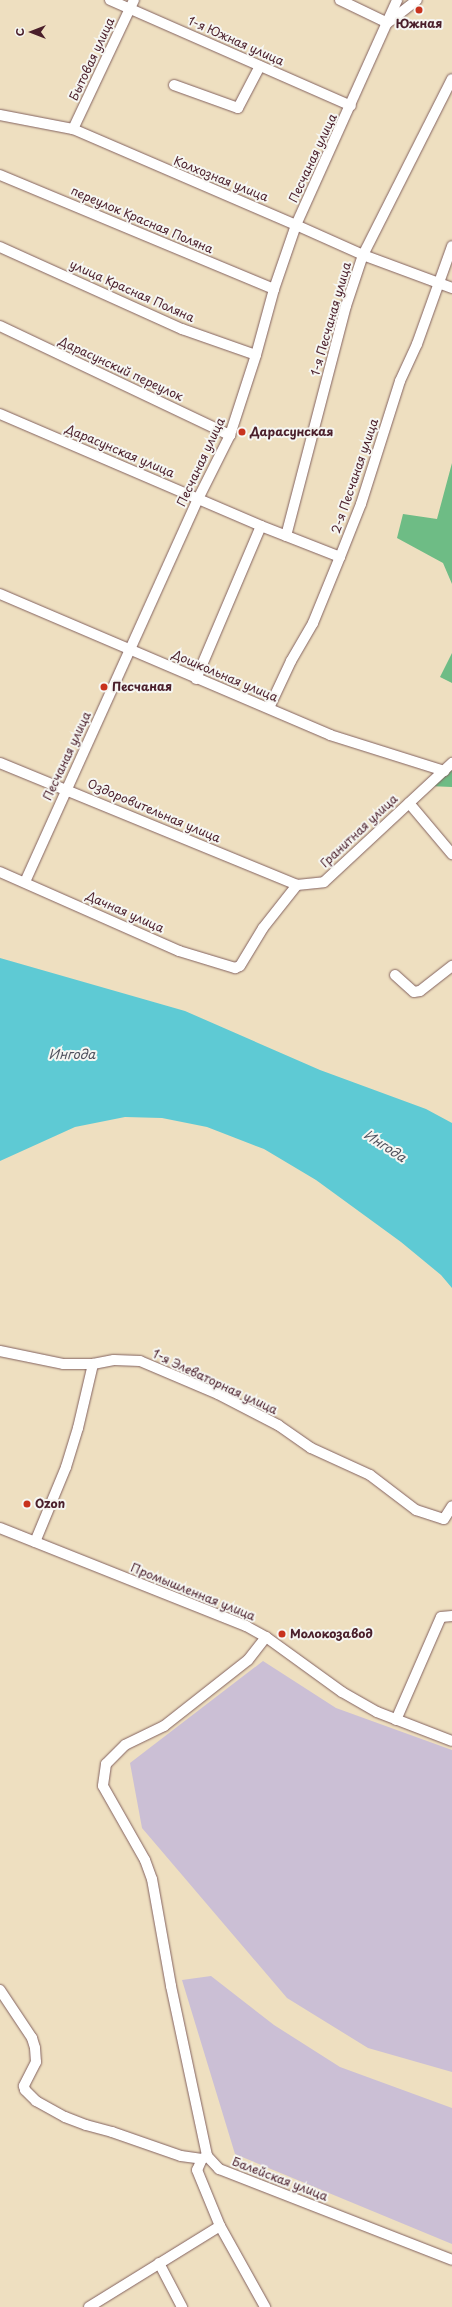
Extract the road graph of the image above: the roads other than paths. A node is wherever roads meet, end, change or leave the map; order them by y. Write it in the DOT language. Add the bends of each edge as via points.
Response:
graph roads {
  1 [pos="110,0"];
  2 [pos="340,0"];
  3 [pos="397,0"];
  4 [pos="417,0"];
  5 [pos="132,4"];
  6 [pos="388,22"];
  7 [pos="260,66"];
  8 [pos="452,78"];
  9 [pos="174,85"];
  10 [pos="351,106"];
  11 [pos="0,115"];
  12 [pos="73,130"];
  13 [pos="0,175"];
  14 [pos="296,224"];
  15 [pos="452,246"];
  16 [pos="0,247"];
  17 [pos="363,255"];
  18 [pos="440,284"];
  19 [pos="452,288"];
  20 [pos="274,289"];
  21 [pos="0,326"];
  22 [pos="256,354"];
  23 [pos="0,414"];
  24 [pos="230,435"];
  25 [pos="198,499"];
  26 [pos="261,526"];
  27 [pos="286,536"];
  28 [pos="340,557"];
  29 [pos="0,594"];
  30 [pos="131,650"];
  31 [pos="196,679"];
  32 [pos="269,708"];
  33 [pos="0,763"];
  34 [pos="452,763"];
  35 [pos="444,771"];
  36 [pos="66,789"];
  37 [pos="409,803"];
  38 [pos="452,854"];
  39 [pos="0,872"];
  40 [pos="25,882"];
  41 [pos="297,886"];
  42 [pos="452,966"];
  43 [pos="395,975"];
  44 [pos="0,1351"];
  45 [pos="93,1364"];
  46 [pos="452,1506"];
  47 [pos="0,1528"];
  48 [pos="35,1542"];
  49 [pos="452,1616"];
  50 [pos="266,1637"];
  51 [pos="396,1720"];
  52 [pos="452,1741"];
  53 [pos="0,1990"];
  54 [pos="204,2157"];
  55 [pos="220,2226"];
  56 [pos="452,2260"];
  57 [pos="159,2263"];
  58 [pos="89,2307"];
  59 [pos="182,2307"];
  60 [pos="265,2307"];
  1 -- 5 [label="street, 1-я Южная улица"];
  2 -- 6 [label="street"];
  3 -- 6 [label="street, Песчаная улица"];
  4 -- 6 [label="street"];
  5 -- 7 [label="street, 1-я Южная улица"];
  5 -- 12 [label="street, Бытовая улица"];
  6 -- 10 [label="street, Песчаная улица"];
  7 -- 9 [label="street" via="238,108"];
  7 -- 10 [label="street, 1-я Южная улица"];
  8 -- 17 [label="street, 1-я Песчаная улица"];
  10 -- 14 [label="street, Песчаная улица"];
  11 -- 12 [label="street, Колхозная улица"];
  12 -- 14 [label="street, Колхозная улица"];
  13 -- 20 [label="street, переулок Красная Поляна"];
  14 -- 17 [label="street, Колхозная улица"];
  14 -- 20 [label="street, Песчаная улица"];
  15 -- 18 [label="street, 2-я Песчаная улица"];
  16 -- 22 [label="street, улица Красная Поляна" via="182,329"];
  17 -- 18 [label="street, Колхозная улица"];
  17 -- 27 [label="street, 1-я Песчаная улица" via="346,306"];
  18 -- 19 [label="street, Колхозная улица"];
  18 -- 28 [label="street, 2-я Песчаная улица" via="400,382 361,504"];
  20 -- 22 [label="street, Песчаная улица"];
  21 -- 24 [label="street, Дарасунский переулок"];
  22 -- 24 [label="street, Песчаная улица"];
  23 -- 25 [label="street, Дарасунская улица"];
  24 -- 25 [label="street, Песчаная улица"];
  25 -- 26 [label="street, Дарасунская улица"];
  25 -- 30 [label="street, Песчаная улица"];
  26 -- 27 [label="street, Дарасунская улица"];
  26 -- 31 [label="street"];
  27 -- 28 [label="street, Дарасунская улица"];
  28 -- 32 [label="street, 2-я Песчаная улица" via="313,623 291,661"];
  29 -- 30 [label="street, Дошкольная улица"];
  30 -- 31 [label="street, Дошкольная улица"];
  30 -- 36 [label="street, Песчаная улица"];
  31 -- 32 [label="street, Дошкольная улица"];
  32 -- 35 [label="street, Дошкольная улица" via="330,735"];
  33 -- 36 [label="street, Оздоровительная улица"];
  34 -- 35 [label="street, Гранитная улица"];
  35 -- 37 [label="street, Гранитная улица"];
  36 -- 40 [label="street, Песчаная улица"];
  36 -- 41 [label="street, Оздоровительная улица"];
  37 -- 38 [label="street"];
  37 -- 41 [label="street, Гранитная улица" via="324,882"];
  39 -- 40 [label="street, Дачная улица"];
  40 -- 41 [label="street, Дачная улица" via="179,951 236,968 240,966 263,928"];
  42 -- 43 [label="street" via="420,991 414,992"];
  44 -- 45 [label="street, 1-я Элеваторная улица" via="63,1364"];
  45 -- 46 [label="street, 1-я Элеваторная улица" via="114,1360 140,1361 218,1394 278,1425 311,1448 370,1475 416,1510 444,1518"];
  45 -- 48 [label="street" via="66,1467"];
  47 -- 48 [label="street, Промышленная улица"];
  48 -- 50 [label="street, Промышленная улица" via="246,1626"];
  49 -- 51 [label="street" via="441,1617"];
  50 -- 51 [label="street, Промышленная улица" via="342,1692"];
  50 -- 54 [label="street" via="248,1660 164,1726 125,1745 106,1764 103,1786 145,1860 152,1879"];
  51 -- 52 [label="street, Промышленная улица"];
  53 -- 54 [label="street" via="32,2038 36,2062 24,2086 36,2101 86,2125 181,2156"];
  54 -- 55 [label="street" via="197,2170"];
  54 -- 56 [label="street, Балейская улица" via="219,2169"];
  55 -- 57 [label="street"];
  55 -- 60 [label="street"];
  57 -- 58 [label="street"];
  57 -- 59 [label="street"];
}
